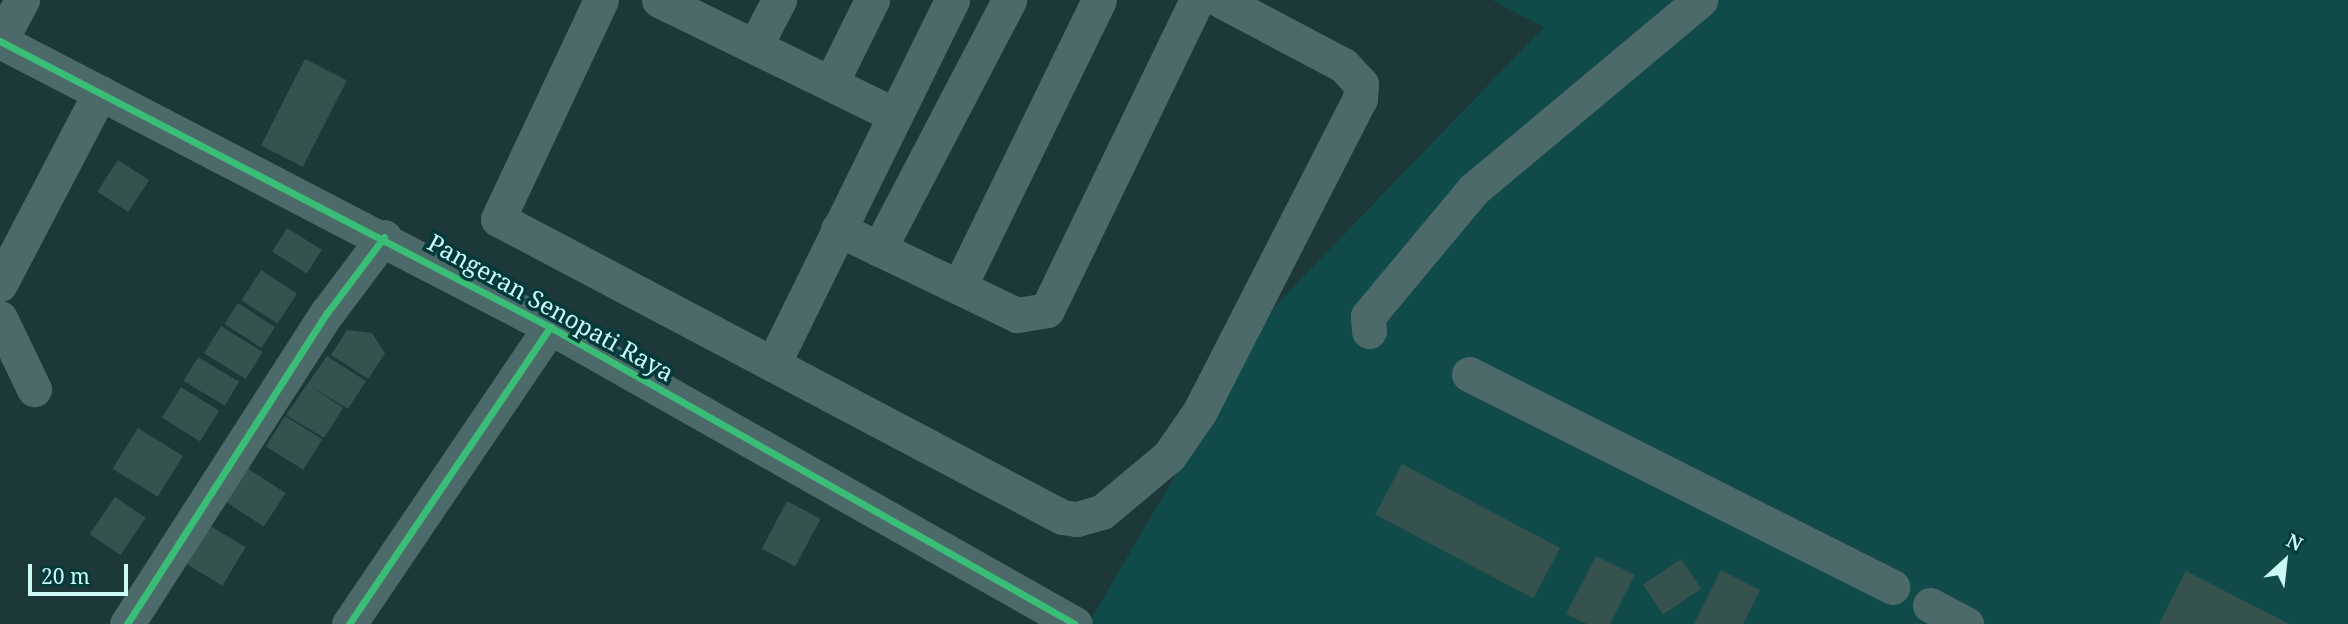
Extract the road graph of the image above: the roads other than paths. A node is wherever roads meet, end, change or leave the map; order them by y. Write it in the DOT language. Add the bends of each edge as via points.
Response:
graph roads {
  1 [pos="22,0"];
  2 [pos="601,0"];
  3 [pos="779,0"];
  4 [pos="872,0"];
  5 [pos="952,0"];
  6 [pos="1009,0"];
  7 [pos="1099,0"];
  8 [pos="1197,0"];
  9 [pos="1220,0"];
  10 [pos="1700,0"];
  11 [pos="677,4"];
  12 [pos="0,41"];
  13 [pos="755,46"];
  14 [pos="831,83"];
  15 [pos="100,93"];
  16 [pos="893,114"];
  17 [pos="838,229"];
  18 [pos="384,237"];
  19 [pos="879,249"];
  20 [pos="0,284"];
  21 [pos="959,287"];
  22 [pos="0,318"];
  23 [pos="550,327"];
  24 [pos="1369,331"];
  25 [pos="773,364"];
  26 [pos="1469,374"];
  27 [pos="34,389"];
  28 [pos="1893,587"];
  29 [pos="1930,606"];
  30 [pos="127,624"];
  31 [pos="349,624"];
  32 [pos="1075,624"];
  33 [pos="1966,624"];
  1 -- 12 [label="street"];
  2 -- 25 [label="street" via="498,219"];
  3 -- 13 [label="street"];
  4 -- 14 [label="street"];
  5 -- 16 [label="street"];
  6 -- 19 [label="street"];
  7 -- 21 [label="street"];
  8 -- 21 [label="street" via="1047,310 1017,315"];
  9 -- 25 [label="street" via="1343,65 1361,84 1360,99 1200,411 1169,456 1102,512 1062,517"];
  10 -- 24 [label="street" via="1474,190 1368,316"];
  11 -- 13 [label="street"];
  12 -- 15 [label="street, Pangeran Senopati Raya"];
  13 -- 14 [label="street"];
  14 -- 16 [label="street"];
  15 -- 18 [label="street, Pangeran Senopati Raya"];
  15 -- 20 [label="street"];
  16 -- 17 [label="street"];
  17 -- 19 [label="street"];
  17 -- 25 [label="street"];
  18 -- 23 [label="street, Pangeran Senopati Raya"];
  18 -- 30 [label="street" via="327,313"];
  19 -- 21 [label="street"];
  22 -- 27 [label="street"];
  23 -- 31 [label="street"];
  23 -- 32 [label="street, Pangeran Senopati Raya"];
  26 -- 28 [label="street"];
  29 -- 33 [label="street"];
}
